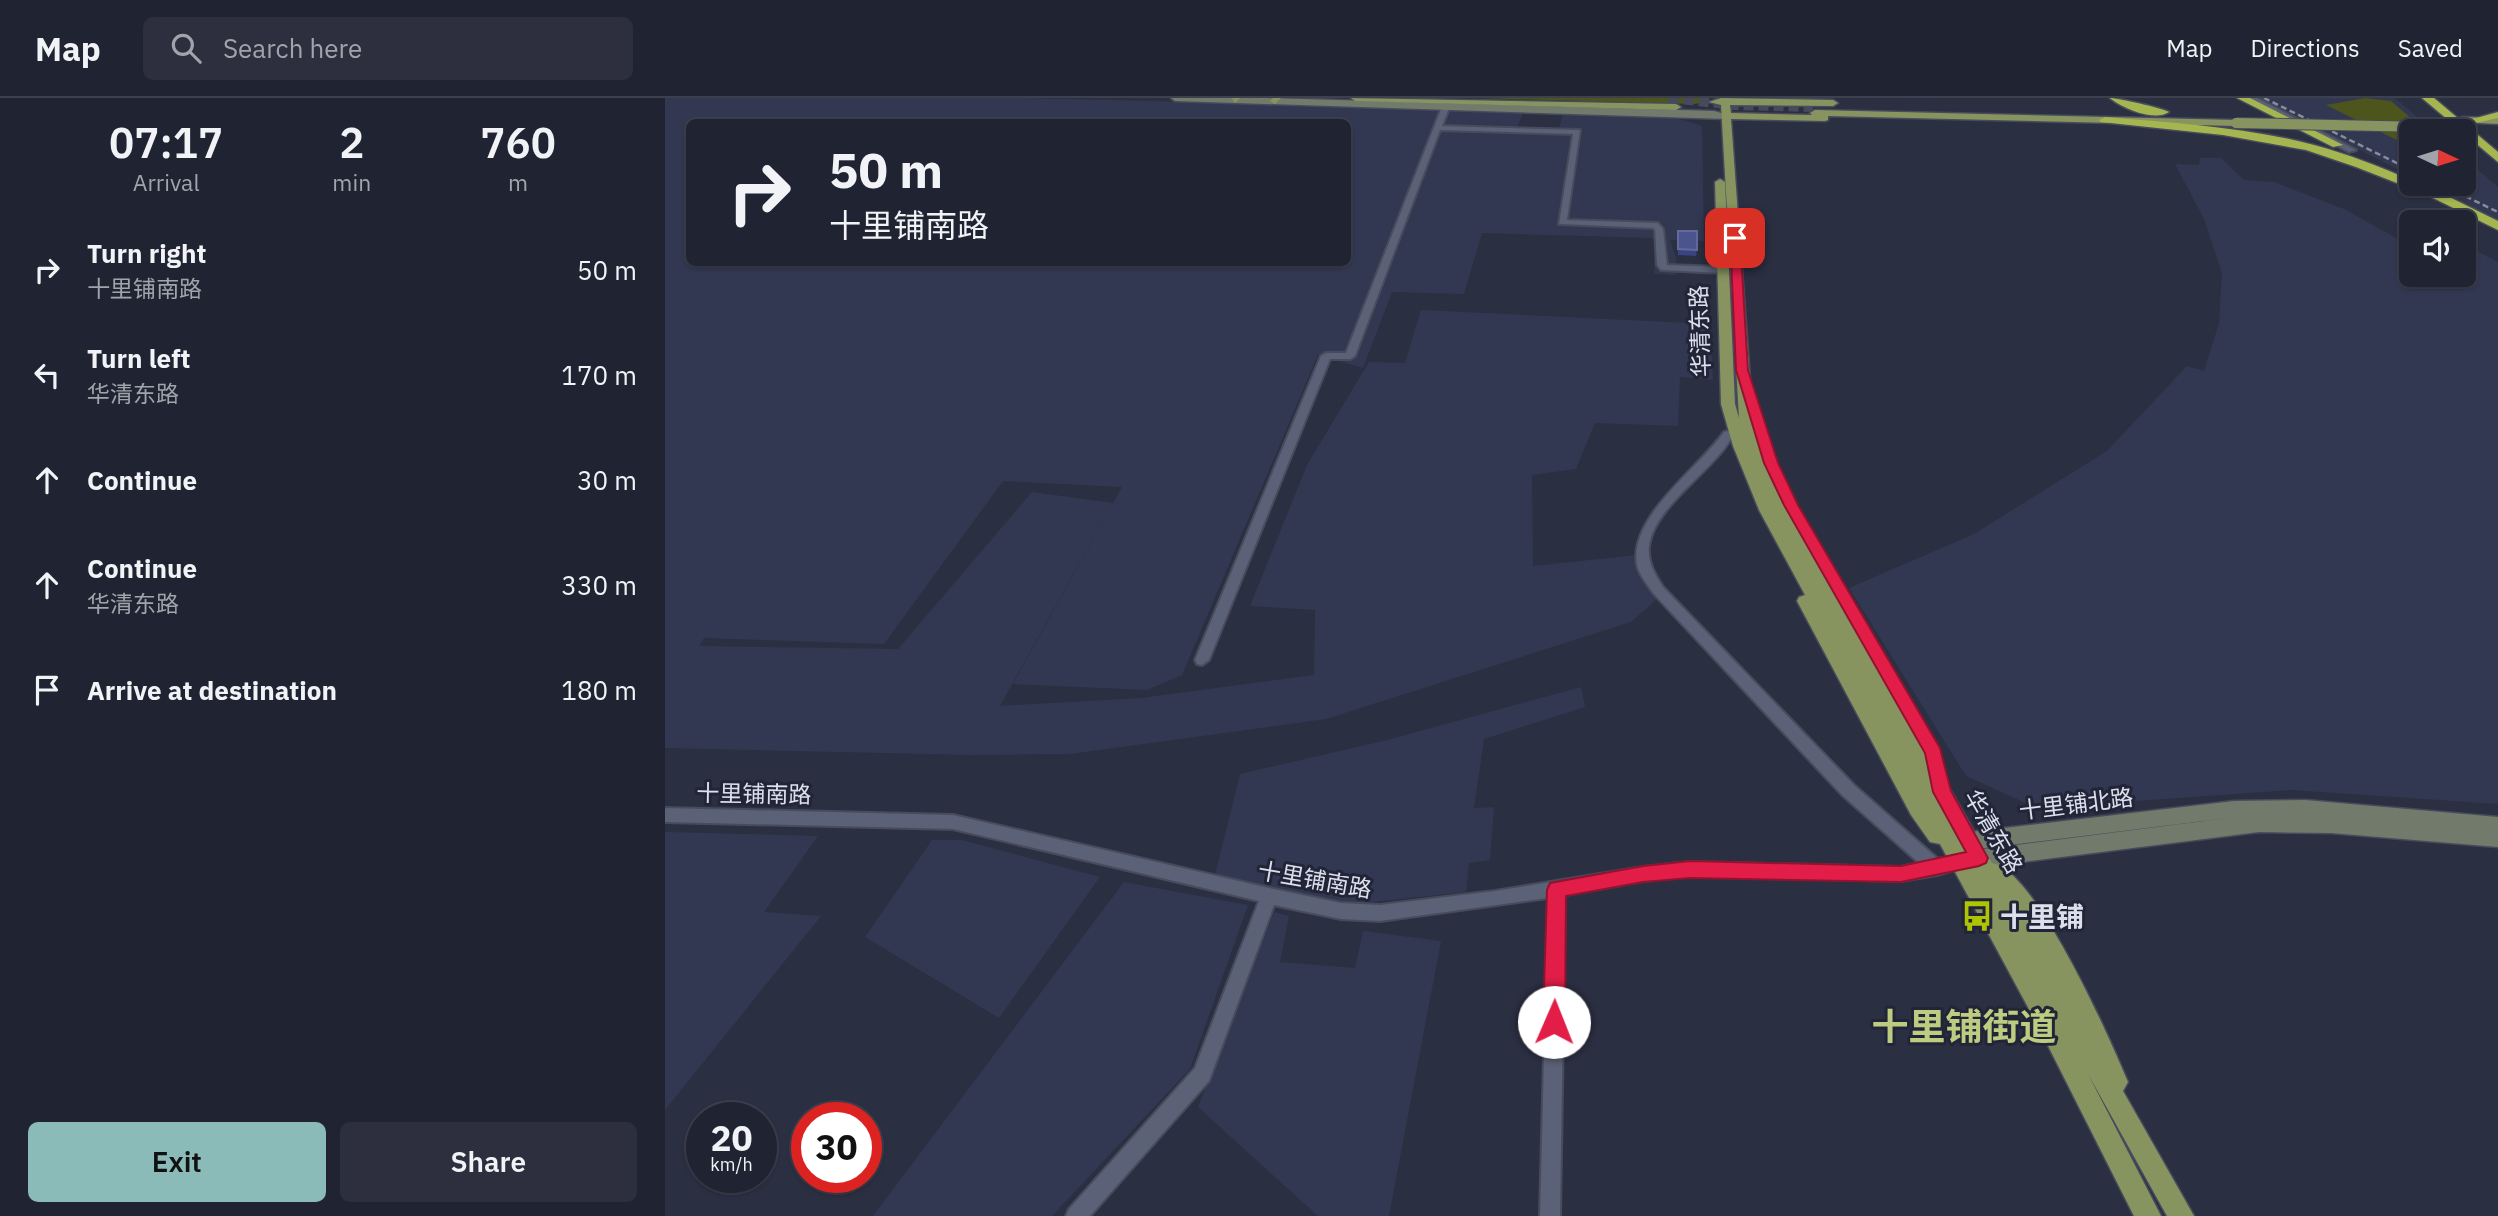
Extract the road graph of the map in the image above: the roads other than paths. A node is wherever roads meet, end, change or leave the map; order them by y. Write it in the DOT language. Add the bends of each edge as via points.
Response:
graph roads {
  1 [pos="1175,98"];
  2 [pos="1355,98"];
  3 [pos="2115,98"];
  4 [pos="2242,98"];
  5 [pos="2251,98"];
  6 [pos="1235,99"];
  7 [pos="1257,99"];
  8 [pos="1276,99"];
  9 [pos="2425,100"];
  10 [pos="1720,105"];
  11 [pos="1446,106"];
  12 [pos="1676,107"];
  13 [pos="1814,110"];
  14 [pos="2087,113"];
  15 [pos="2183,115"];
  16 [pos="2498,115"];
  17 [pos="1969,116"];
  18 [pos="2439,119"];
  19 [pos="2458,119"];
  20 [pos="2105,120"];
  21 [pos="2476,121"];
  22 [pos="2498,121"];
  23 [pos="2399,122"];
  24 [pos="2476,123"];
  25 [pos="1438,128"];
  26 [pos="2498,128"];
  27 [pos="2476,137"];
  28 [pos="2352,150"];
  29 [pos="2476,152"];
  30 [pos="2494,163"];
  31 [pos="2399,176"];
  32 [pos="2399,180"];
  33 [pos="2437,196"];
  34 [pos="2498,226"];
  35 [pos="1723,270"];
  36 [pos="1725,351"];
  37 [pos="1728,434"];
  38 [pos="1202,660"];
  39 [pos="665,815"];
  40 [pos="2498,826"];
  41 [pos="2498,838"];
  42 [pos="1970,853"];
  43 [pos="1937,868"];
  44 [pos="1557,890"];
  45 [pos="1269,896"];
  46 [pos="1076,1216"];
  47 [pos="1550,1216"];
  48 [pos="2148,1216"];
  49 [pos="2181,1216"];
  1 -- 6 [label="main road"];
  2 -- 12 [label="main road"];
  3 -- 15 [label="highway" via="2135,108"];
  4 -- 31 [label="highway, bridge"];
  5 -- 28 [label="street"];
  6 -- 7 [label="main road"];
  7 -- 8 [label="main road"];
  8 -- 11 [label="main road"];
  9 -- 18 [label="highway"];
  9 -- 19 [label="highway"];
  10 -- 11 [label="main road"];
  10 -- 14 [label="main road"];
  10 -- 17 [label="main road"];
  10 -- 35 [label="main road, 华清东路"];
  10 -- 42 [label="main road, 华清东路" via="1742,370 1765,447 1780,482 1934,753 1942,792"];
  11 -- 25 [label="street"];
  13 -- 17 [label="main road"];
  14 -- 15 [label="main road"];
  14 -- 17 [label="main road"];
  15 -- 23 [label="main road"];
  16 -- 21 [label="highway"];
  17 -- 20 [label="main road"];
  20 -- 26 [label="main road, bridge"];
  20 -- 32 [label="highway" via="2271,139 2337,155"];
  22 -- 24 [label="main road"];
  25 -- 35 [label="street" via="1577,132 1562,222 1655,225 1660,229 1664,268"];
  25 -- 38 [label="street" via="1350,356 1326,356"];
  27 -- 30 [label="highway"];
  29 -- 30 [label="highway"];
  33 -- 34 [label="highway"];
  35 -- 36 [label="main road, 华清东路"];
  36 -- 37 [label="main road" via="1720,396"];
  36 -- 42 [label="main road, 华清东路" via="1733,423 1756,489"];
  37 -- 42 [label="main road" via="1754,508 1917,809"];
  37 -- 43 [label="street" via="1712,459 1655,515 1643,543 1645,572 1848,790"];
  39 -- 45 [label="street, 十里铺南路" via="953,822"];
  40 -- 42 [label="main road, 十里铺北路" via="2305,808 2234,808"];
  41 -- 42 [label="main road, 十里铺北路" via="2278,822"];
  42 -- 43 [label="street, 十里铺南路"];
  42 -- 48 [label="main road, 华清东路" via="2045,1016"];
  42 -- 49 [label="main road, 华清东路"];
  43 -- 44 [label="street, 十里铺南路" via="1901,874 1690,869"];
  44 -- 45 [label="street, 十里铺南路" via="1380,913 1341,911"];
  44 -- 47 [label="street"];
  45 -- 46 [label="street" via="1202,1074"];
}
